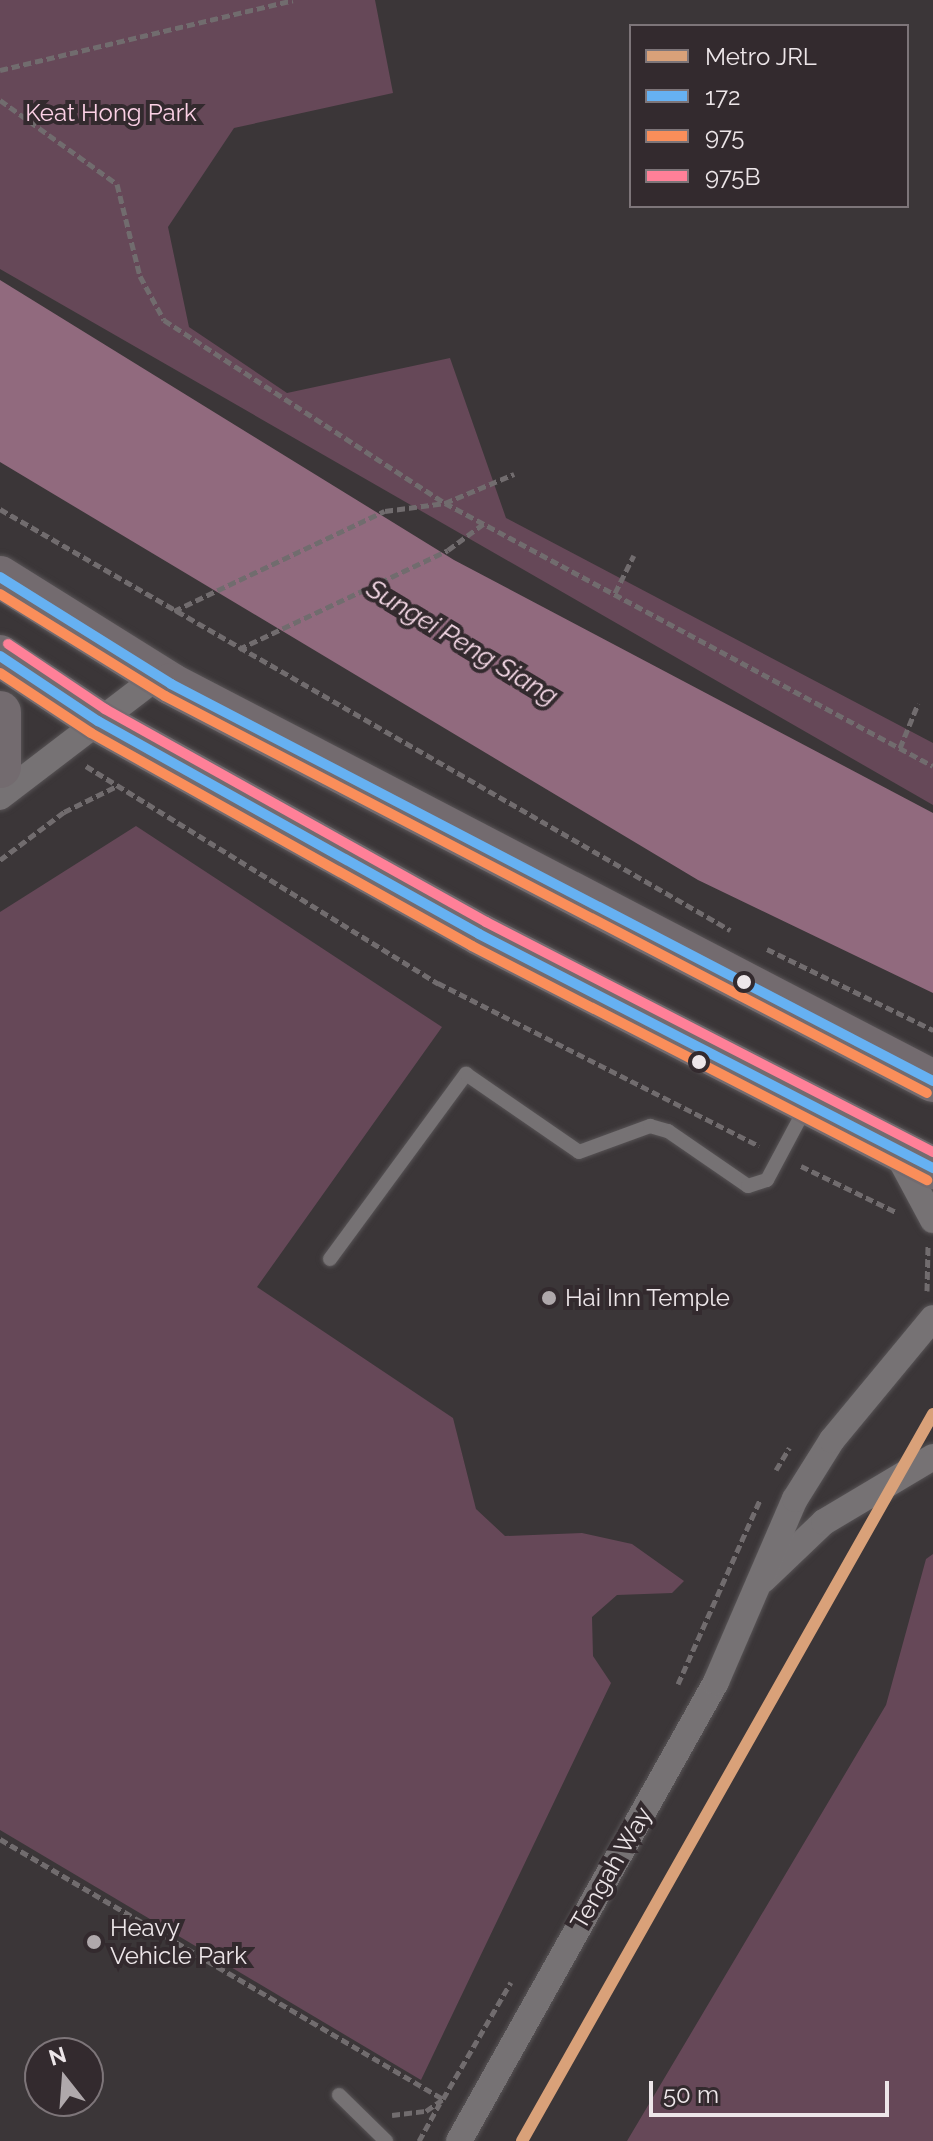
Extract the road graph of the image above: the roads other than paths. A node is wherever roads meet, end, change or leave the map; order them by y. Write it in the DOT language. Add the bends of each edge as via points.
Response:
graph roads {
  1 [pos="0,577"];
  2 [pos="0,656"];
  3 [pos="158,676"];
  4 [pos="0,712"];
  5 [pos="98,721"];
  6 [pos="0,767"];
  7 [pos="0,797"];
  8 [pos="933,1081"];
  9 [pos="806,1107"];
  10 [pos="896,1150"];
  11 [pos="933,1168"];
  12 [pos="928,1227"];
  13 [pos="330,1259"];
  14 [pos="928,1311"];
  15 [pos="933,1457"];
  16 [pos="752,1590"];
  17 [pos="339,2095"];
  18 [pos="386,2141"];
  19 [pos="459,2141"];
  1 -- 3 [label="main road"];
  2 -- 5 [label="main road"];
  3 -- 5 [label="street"];
  3 -- 8 [label="main road"];
  4 -- 6 [label="main road"];
  5 -- 7 [label="street"];
  5 -- 9 [label="main road"];
  9 -- 10 [label="main road"];
  9 -- 13 [label="lane" via="767,1180 748,1186 668,1131 650,1126 579,1152 466,1074"];
  10 -- 11 [label="main road"];
  10 -- 12 [label="street"];
  14 -- 16 [label="street, Tengah Way" via="832,1440"];
  15 -- 16 [label="street, Tengah Way" via="824,1522"];
  16 -- 19 [label="street, Tengah Way" via="716,1682"];
  17 -- 18 [label="lane"];
}
